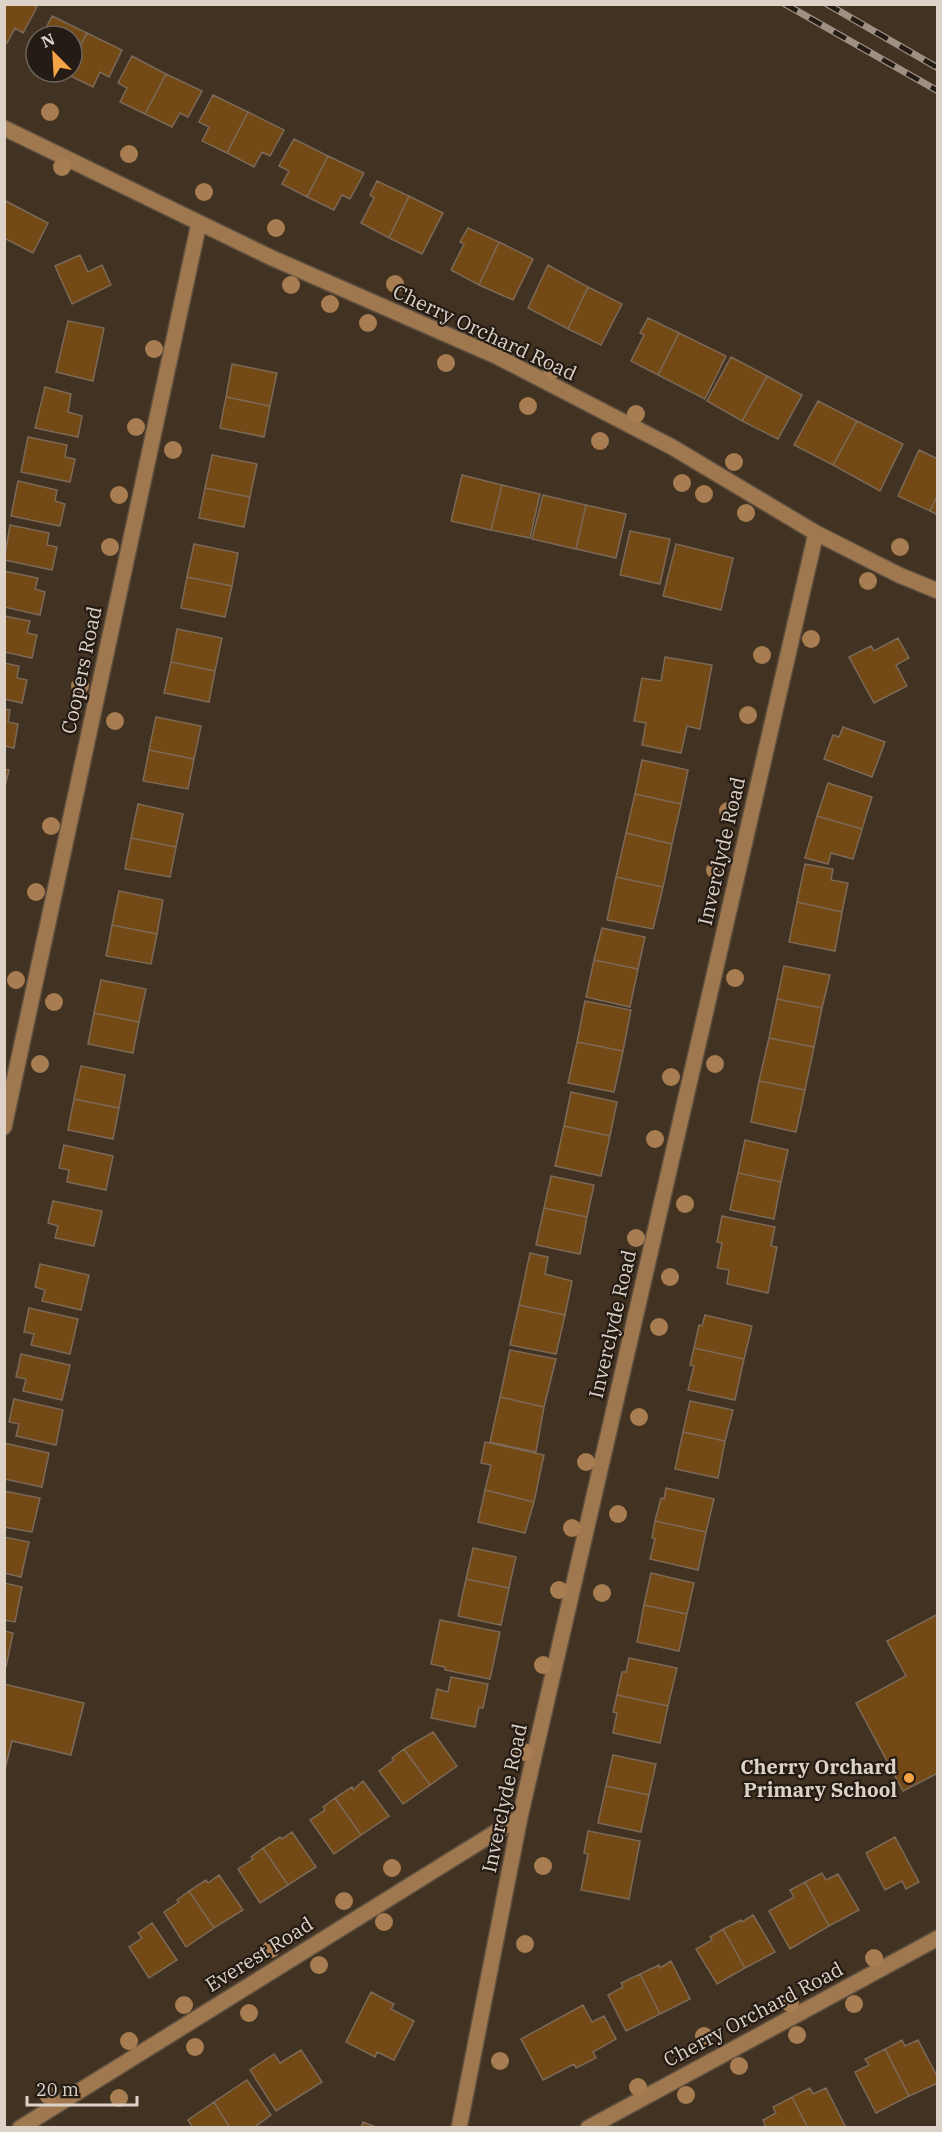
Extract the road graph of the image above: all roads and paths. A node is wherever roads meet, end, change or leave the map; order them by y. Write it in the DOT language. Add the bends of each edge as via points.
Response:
graph roads {
  1 [pos="4,128"];
  2 [pos="199,223"];
  3 [pos="816,533"];
  4 [pos="938,591"];
  5 [pos="4,1127"];
  6 [pos="520,1817"];
  7 [pos="936,1941"];
  8 [pos="20,2127"];
  9 [pos="459,2127"];
  10 [pos="588,2127"];
  1 -- 2 [label="street, Cherry Orchard Road"];
  2 -- 3 [label="street, Cherry Orchard Road" via="498,357 672,447"];
  2 -- 5 [label="street, Coopers Road"];
  3 -- 4 [label="street, Cherry Orchard Road"];
  3 -- 6 [label="street, Inverclyde Road"];
  6 -- 8 [label="street, Everest Road"];
  6 -- 9 [label="street, Inverclyde Road"];
  7 -- 10 [label="street, Cherry Orchard Road"];
}
